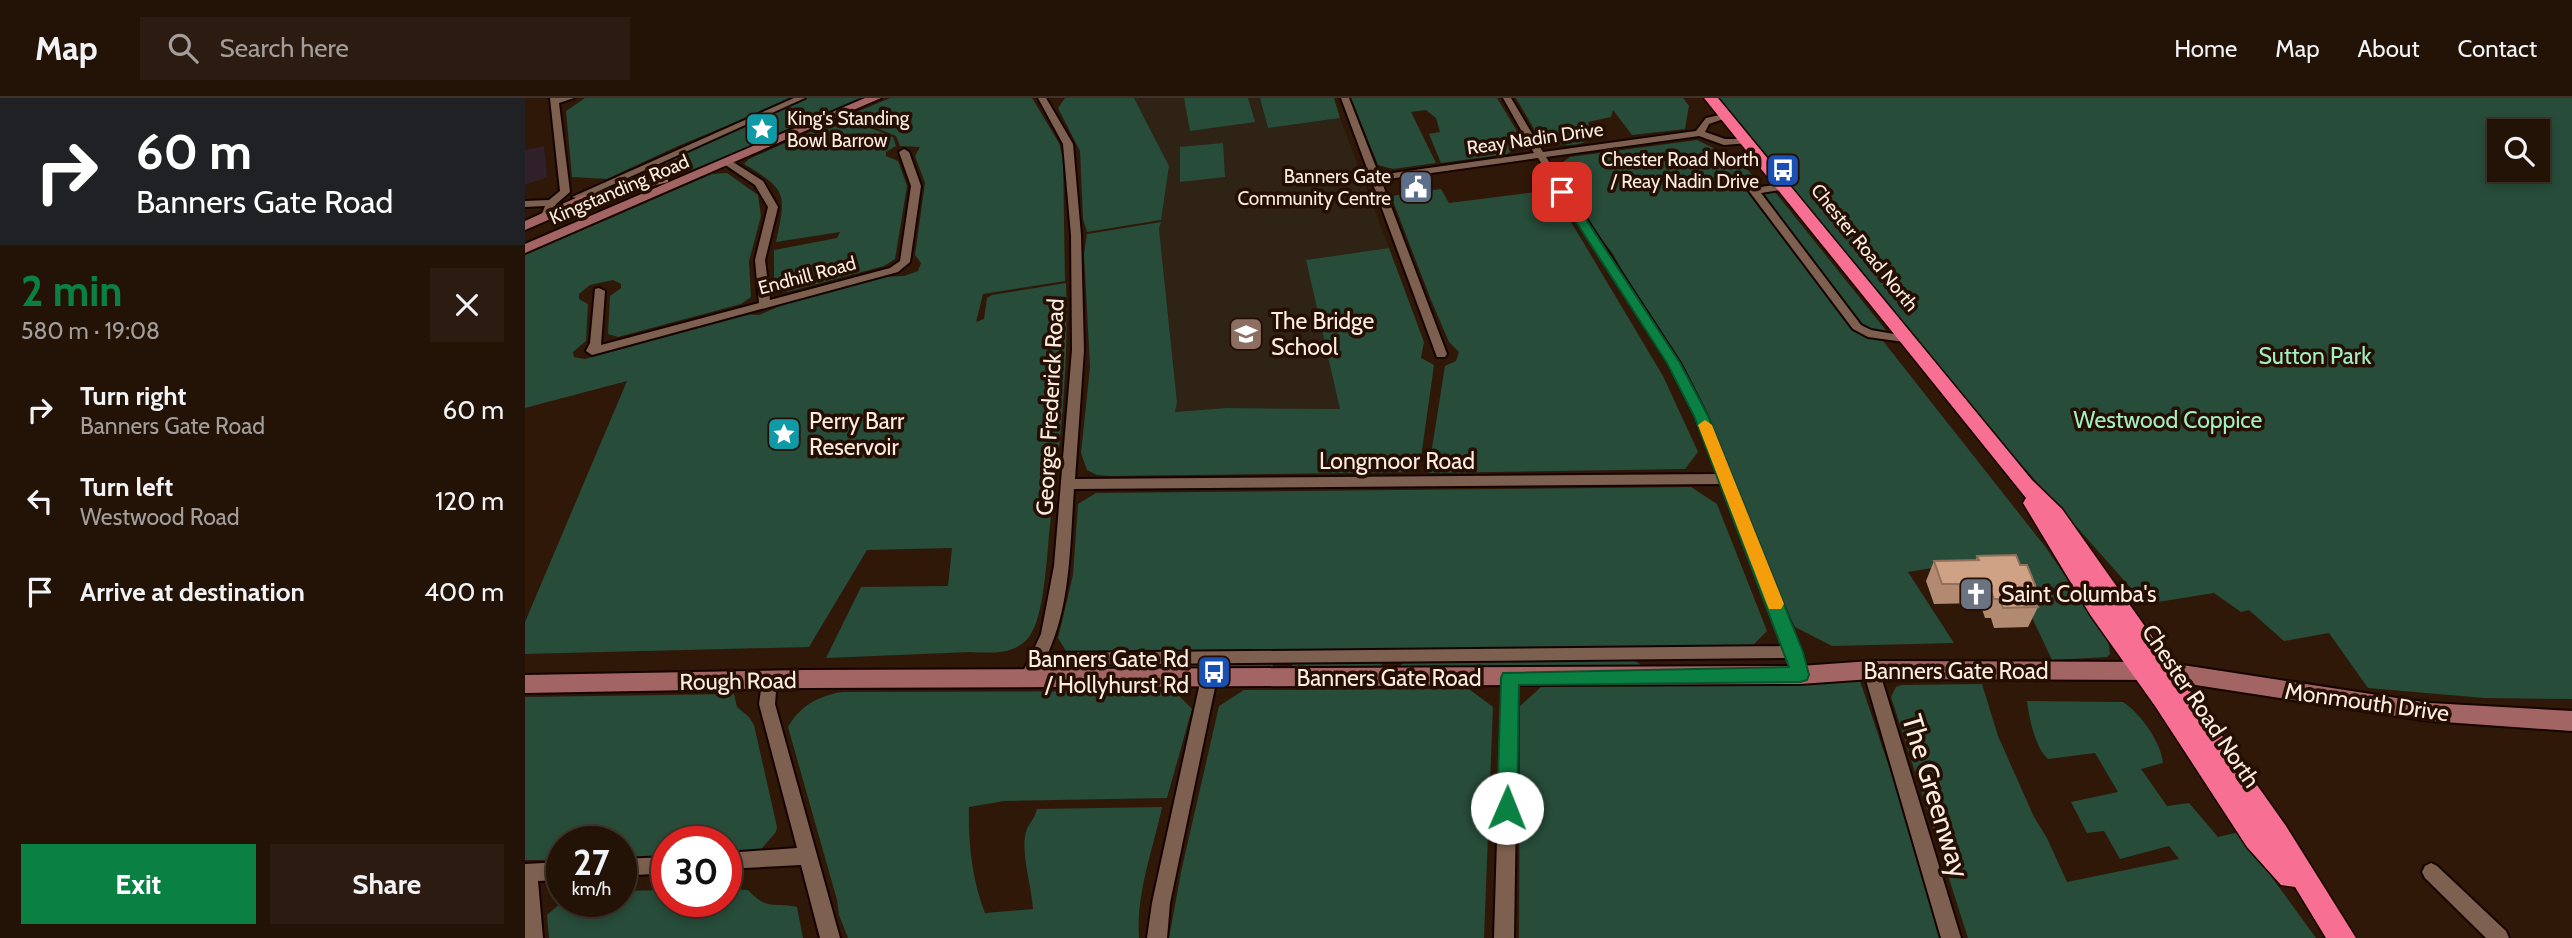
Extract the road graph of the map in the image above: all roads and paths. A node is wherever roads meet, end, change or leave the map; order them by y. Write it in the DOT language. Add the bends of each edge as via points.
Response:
graph roads {
  1 [pos="570,98"];
  2 [pos="801,98"];
  3 [pos="875,98"];
  4 [pos="1345,98"];
  5 [pos="1507,98"];
  6 [pos="1711,98"];
  7 [pos="554,100"];
  8 [pos="1048,100"];
  9 [pos="1726,115"];
  10 [pos="1700,133"];
  11 [pos="1747,141"];
  12 [pos="904,152"];
  13 [pos="1540,154"];
  14 [pos="727,162"];
  15 [pos="1376,178"];
  16 [pos="1782,187"];
  17 [pos="565,192"];
  18 [pos="581,198"];
  19 [pos="525,204"];
  20 [pos="549,210"];
  21 [pos="613,212"];
  22 [pos="581,225"];
  23 [pos="525,226"];
  24 [pos="525,249"];
  25 [pos="599,291"];
  26 [pos="765,304"];
  27 [pos="1907,340"];
  28 [pos="1441,354"];
  29 [pos="1726,479"];
  30 [pos="1068,484"];
  31 [pos="1794,652"];
  32 [pos="1033,669"];
  33 [pos="1871,670"];
  34 [pos="2152,671"];
  35 [pos="1800,675"];
  36 [pos="950,678"];
  37 [pos="1209,678"];
  38 [pos="1510,678"];
  39 [pos="769,680"];
  40 [pos="525,684"];
  41 [pos="2572,721"];
  42 [pos="807,856"];
  43 [pos="742,860"];
  44 [pos="546,872"];
  45 [pos="2431,872"];
  46 [pos="527,873"];
  47 [pos="533,938"];
  48 [pos="830,938"];
  49 [pos="1157,938"];
  50 [pos="1504,938"];
  51 [pos="1951,938"];
  52 [pos="2342,938"];
  53 [pos="2499,938"];
  1 -- 7 [label="street"];
  2 -- 18 [label="street, Kingstanding Road"];
  3 -- 14 [label="street, Kingstanding Road"];
  4 -- 15 [label="street"];
  5 -- 13 [label="street"];
  6 -- 9 [label="highway, Chester Road North"];
  7 -- 17 [label="street"];
  8 -- 30 [label="street, George Frederick Road" via="1069,144 1076,235 1078,350"];
  9 -- 10 [label="street, Reay Nadin Drive" via="1707,120"];
  9 -- 11 [label="highway, Chester Road North"];
  10 -- 11 [label="street, Reay Nadin Drive" via="1724,142"];
  10 -- 13 [label="street, Reay Nadin Drive"];
  11 -- 16 [label="highway, Chester Road North"];
  12 -- 26 [label="street, Endhill Road" via="916,186 905,262 894,270"];
  13 -- 15 [label="street, Reay Nadin Drive"];
  13 -- 29 [label="street" via="1674,363"];
  14 -- 18 [label="street, Kingstanding Road"];
  14 -- 21 [label="street, Kingstanding Road"];
  14 -- 26 [label="street" via="759,183 773,207 760,260"];
  15 -- 28 [label="street"];
  16 -- 27 [label="highway, Chester Road North"];
  16 -- 27 [label="street, Chester Road North" via="1754,191 1857,327"];
  17 -- 18 [label="street"];
  17 -- 20 [label="street"];
  18 -- 20 [label="street, Kingstanding Road"];
  18 -- 21 [label="street" via="605,202"];
  19 -- 20 [label="street"];
  20 -- 22 [label="street" via="566,224"];
  20 -- 23 [label="street, Kingstanding Road"];
  21 -- 22 [label="main road, Kingstanding Road"];
  22 -- 24 [label="main road, Kingstanding Road"];
  25 -- 26 [label="street, Endhill Road" via="601,344"];
  27 -- 34 [label="highway, Chester Road North" via="2025,485 2039,515"];
  29 -- 30 [label="street, Longmoor Road"];
  29 -- 31 [label="street"];
  30 -- 32 [label="street, George Frederick Road" via="1049,634"];
  31 -- 32 [label="street, Banners Gate Road"];
  31 -- 35 [label="street"];
  32 -- 36 [label="street, Banners Gate Road"];
  32 -- 37 [label="street, Banners Gate Road"];
  33 -- 34 [label="street, Banners Gate Road"];
  33 -- 35 [label="street, Banners Gate Road"];
  33 -- 51 [label="street, The Greenway"];
  34 -- 41 [label="street, Monmouth Drive" via="2430,712"];
  34 -- 52 [label="highway, Chester Road North" via="2164,699 2256,838 2325,911"];
  35 -- 38 [label="street, Banners Gate Road"];
  36 -- 39 [label="street, Rough Road"];
  37 -- 38 [label="street, Banners Gate Road"];
  37 -- 49 [label="street"];
  38 -- 50 [label="street"];
  39 -- 40 [label="street, Rough Road"];
  39 -- 42 [label="street" via="767,704"];
  42 -- 43 [label="street"];
  42 -- 48 [label="street"];
  44 -- 46 [label="street"];
  45 -- 53 [label="street"];
  46 -- 47 [label="street"];
}
